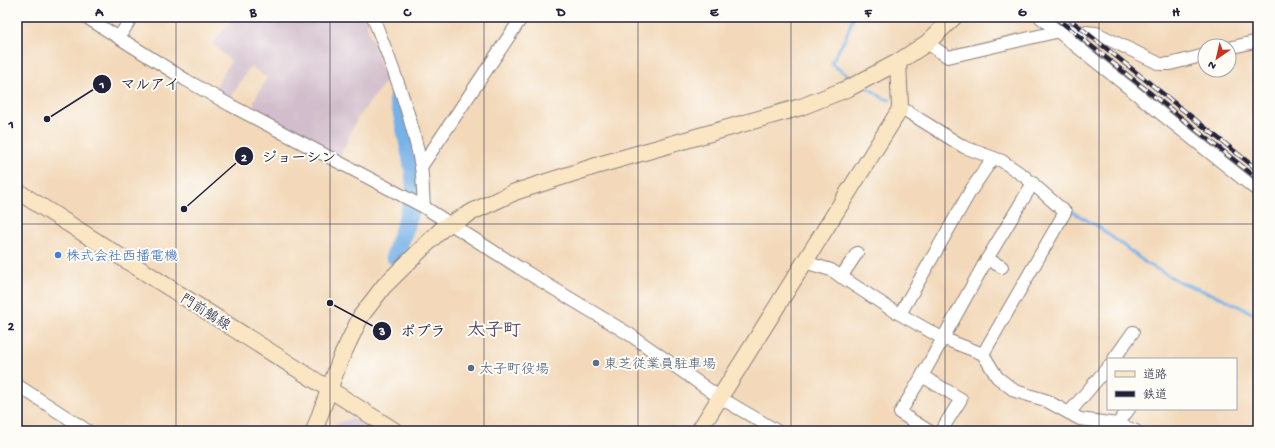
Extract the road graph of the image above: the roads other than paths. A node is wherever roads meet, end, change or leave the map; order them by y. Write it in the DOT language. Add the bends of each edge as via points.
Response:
graph roads {
  1 [pos="86,17"];
  2 [pos="132,17"];
  3 [pos="374,17"];
  4 [pos="522,17"];
  5 [pos="954,17"];
  6 [pos="1040,17"];
  7 [pos="1058,30"];
  8 [pos="119,37"];
  9 [pos="1258,41"];
  10 [pos="927,43"];
  11 [pos="1237,46"];
  12 [pos="1197,57"];
  13 [pos="898,62"];
  14 [pos="900,107"];
  15 [pos="993,158"];
  16 [pos="421,168"];
  17 [pos="1033,183"];
  18 [pos="17,191"];
  19 [pos="1258,191"];
  20 [pos="417,204"];
  21 [pos="450,224"];
  22 [pos="857,253"];
  23 [pos="987,259"];
  24 [pos="805,260"];
  25 [pos="1002,267"];
  26 [pos="841,277"];
  27 [pos="900,314"];
  28 [pos="1133,332"];
  29 [pos="942,338"];
  30 [pos="983,354"];
  31 [pos="1115,358"];
  32 [pos="1107,368"];
  33 [pos="922,376"];
  34 [pos="17,385"];
  35 [pos="330,390"];
  36 [pos="719,397"];
  37 [pos="1128,410"];
  38 [pos="1069,413"];
  39 [pos="1115,427"];
  40 [pos="88,431"];
  41 [pos="314,431"];
  42 [pos="395,431"];
  43 [pos="699,431"];
  44 [pos="777,431"];
  45 [pos="929,431"];
  46 [pos="941,431"];
  47 [pos="1136,431"];
  1 -- 8 [label="street"];
  2 -- 8 [label="street"];
  3 -- 16 [label="street" via="410,122"];
  4 -- 16 [label="street"];
  5 -- 10 [label="street"];
  6 -- 7 [label="street"];
  7 -- 10 [label="street" via="948,57"];
  7 -- 12 [label="street" via="1096,33 1160,64"];
  7 -- 19 [label="street"];
  8 -- 20 [label="street" via="230,105"];
  9 -- 11 [label="street"];
  10 -- 13 [label="street"];
  13 -- 14 [label="street"];
  13 -- 21 [label="street" via="849,88 801,107 614,160 515,192"];
  14 -- 15 [label="street" via="964,147"];
  14 -- 24 [label="street"];
  15 -- 17 [label="street" via="1002,161"];
  15 -- 27 [label="street" via="971,190"];
  16 -- 20 [label="street"];
  17 -- 23 [label="street"];
  17 -- 30 [label="street" via="1065,212"];
  18 -- 35 [label="street, 門前鵤線"];
  20 -- 21 [label="street"];
  21 -- 35 [label="street" via="384,286 361,316 340,360"];
  21 -- 36 [label="street" via="629,334"];
  22 -- 26 [label="street"];
  23 -- 25 [label="street"];
  23 -- 29 [label="street"];
  24 -- 26 [label="street" via="831,270"];
  24 -- 36 [label="street"];
  26 -- 27 [label="street"];
  27 -- 29 [label="street"];
  28 -- 31 [label="street"];
  29 -- 30 [label="street"];
  29 -- 33 [label="street"];
  30 -- 38 [label="street" via="997,377 1015,391 1045,400"];
  32 -- 38 [label="street"];
  33 -- 45 [label="street" via="900,413"];
  33 -- 46 [label="street" via="961,399"];
  34 -- 40 [label="street"];
  35 -- 41 [label="street"];
  35 -- 42 [label="street, 門前鵤線"];
  36 -- 43 [label="street"];
  36 -- 44 [label="street"];
  37 -- 39 [label="street"];
  38 -- 39 [label="street" via="1080,419"];
  39 -- 47 [label="street"];
}
